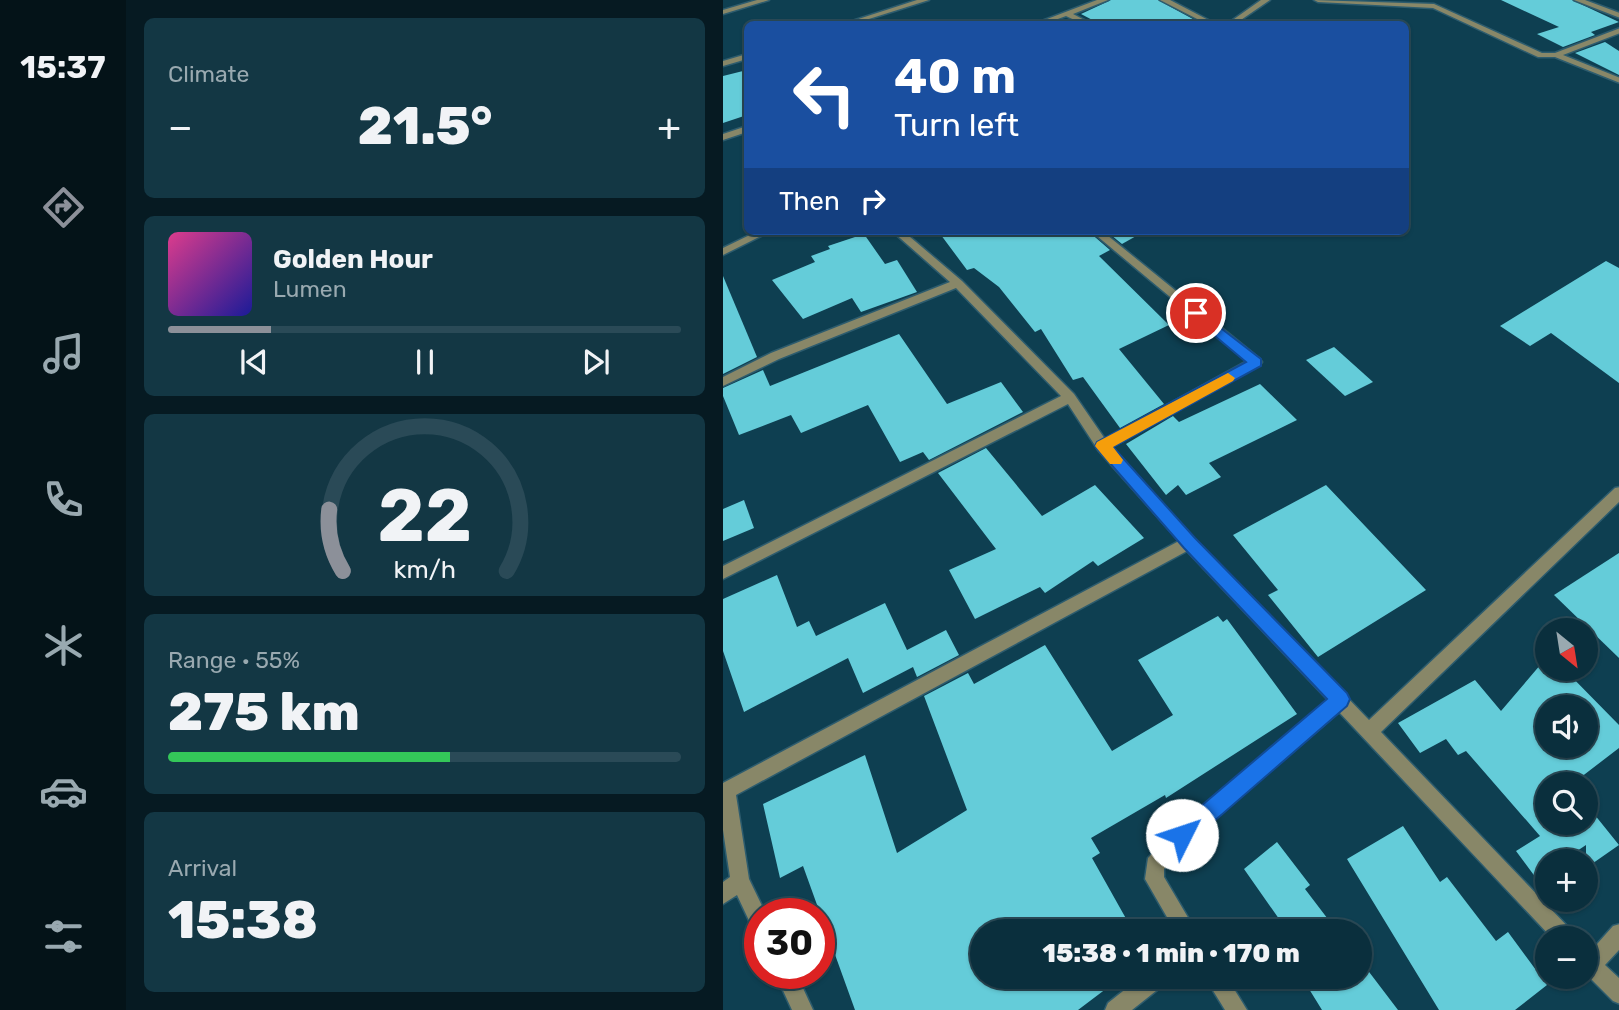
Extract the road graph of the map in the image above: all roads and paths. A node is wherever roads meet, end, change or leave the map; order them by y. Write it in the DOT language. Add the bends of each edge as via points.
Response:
graph roads {
  1 [pos="765,0"];
  2 [pos="925,0"];
  3 [pos="1104,0"];
  4 [pos="1165,0"];
  5 [pos="1266,0"];
  6 [pos="1318,0"];
  7 [pos="1578,0"];
  8 [pos="723,12"];
  9 [pos="1067,14"];
  10 [pos="1619,16"];
  11 [pos="862,21"];
  12 [pos="1047,21"];
  13 [pos="1082,21"];
  14 [pos="1206,21"];
  15 [pos="1235,21"];
  16 [pos="1619,30"];
  17 [pos="1556,55"];
  18 [pos="744,57"];
  19 [pos="723,64"];
  20 [pos="1619,81"];
  21 [pos="744,129"];
  22 [pos="723,137"];
  23 [pos="758,235"];
  24 [pos="902,235"];
  25 [pos="1101,235"];
  26 [pos="723,252"];
  27 [pos="957,284"];
  28 [pos="723,382"];
  29 [pos="1071,397"];
  30 [pos="1103,446"];
  31 [pos="1619,492"];
  32 [pos="1189,543"];
  33 [pos="723,573"];
  34 [pos="1340,699"];
  35 [pos="1370,731"];
  36 [pos="724,788"];
  37 [pos="740,881"];
  38 [pos="723,894"];
  39 [pos="748,898"];
  40 [pos="1179,919"];
  41 [pos="1554,926"];
  42 [pos="1619,933"];
  43 [pos="1598,953"];
  44 [pos="1598,973"];
  45 [pos="793,989"];
  46 [pos="1142,989"];
  47 [pos="1223,989"];
  48 [pos="1619,994"];
  49 [pos="803,1010"];
  50 [pos="1115,1010"];
  51 [pos="1237,1010"];
  1 -- 8 [label="street"];
  2 -- 11 [label="street"];
  3 -- 9 [label="street"];
  4 -- 14 [label="street"];
  5 -- 15 [label="street"];
  6 -- 17 [label="street" via="1434,6 1541,55"];
  7 -- 10 [label="street"];
  9 -- 12 [label="street"];
  9 -- 13 [label="street"];
  16 -- 17 [label="street"];
  17 -- 20 [label="street"];
  18 -- 19 [label="street"];
  21 -- 22 [label="street"];
  23 -- 26 [label="street"];
  24 -- 27 [label="street"];
  25 -- 30 [label="street" via="1256,362"];
  27 -- 28 [label="street" via="775,356"];
  27 -- 29 [label="street"];
  29 -- 30 [label="street"];
  29 -- 33 [label="street"];
  30 -- 32 [label="street"];
  31 -- 35 [label="street"];
  32 -- 34 [label="street"];
  32 -- 36 [label="street"];
  34 -- 35 [label="street"];
  34 -- 40 [label="street" via="1182,835 1155,865 1154,879"];
  35 -- 41 [label="street"];
  36 -- 37 [label="street"];
  37 -- 38 [label="street"];
  37 -- 39 [label="street"];
  42 -- 43 [label="street"];
  44 -- 48 [label="street"];
  45 -- 49 [label="street"];
  46 -- 50 [label="street"];
  47 -- 51 [label="street"];
}
